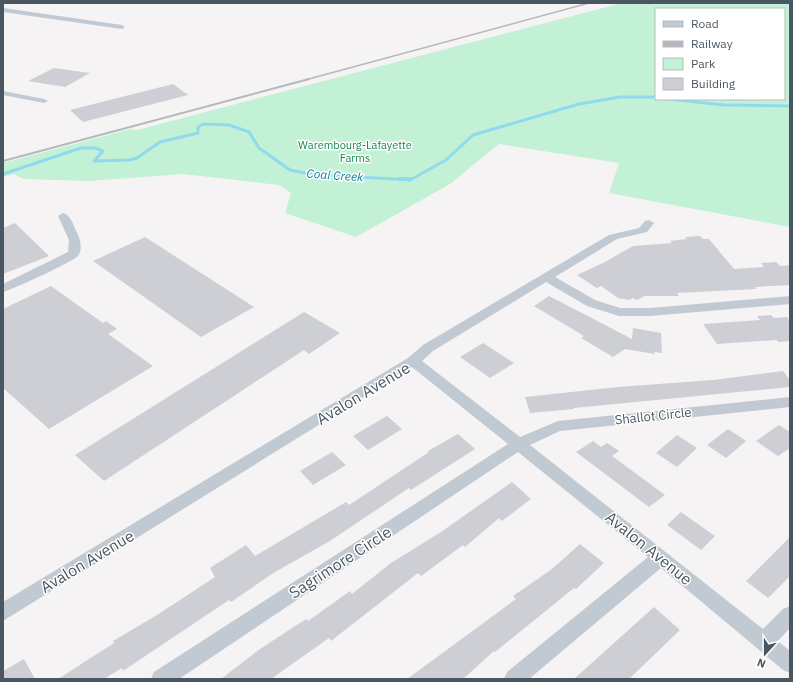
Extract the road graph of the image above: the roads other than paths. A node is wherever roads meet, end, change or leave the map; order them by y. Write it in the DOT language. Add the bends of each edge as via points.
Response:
graph roads {
  1 [pos="3,10"];
  2 [pos="122,28"];
  3 [pos="3,93"];
  4 [pos="44,101"];
  5 [pos="63,216"];
  6 [pos="649,223"];
  7 [pos="547,278"];
  8 [pos="3,288"];
  9 [pos="790,300"];
  10 [pos="413,361"];
  11 [pos="790,402"];
  12 [pos="519,444"];
  13 [pos="661,557"];
  14 [pos="3,612"];
  15 [pos="790,615"];
  16 [pos="764,641"];
  17 [pos="790,663"];
  18 [pos="161,679"];
  19 [pos="514,679"];
  1 -- 2 [label="street"];
  3 -- 4 [label="street"];
  5 -- 8 [label="street" via="72,231 75,249 73,254"];
  6 -- 7 [label="street" via="643,230 613,237"];
  7 -- 9 [label="street" via="591,303 619,312 650,312"];
  7 -- 10 [label="street" via="428,348"];
  10 -- 12 [label="street, Avalon Avenue"];
  10 -- 14 [label="street, Avalon Avenue"];
  11 -- 12 [label="street, Shallot Circle" via="558,426"];
  12 -- 13 [label="street, Avalon Avenue"];
  12 -- 18 [label="street, Sagrimore Circle"];
  13 -- 16 [label="street, Avalon Avenue"];
  13 -- 19 [label="street"];
  15 -- 16 [label="street"];
  16 -- 17 [label="street, Avalon Avenue"];
}
